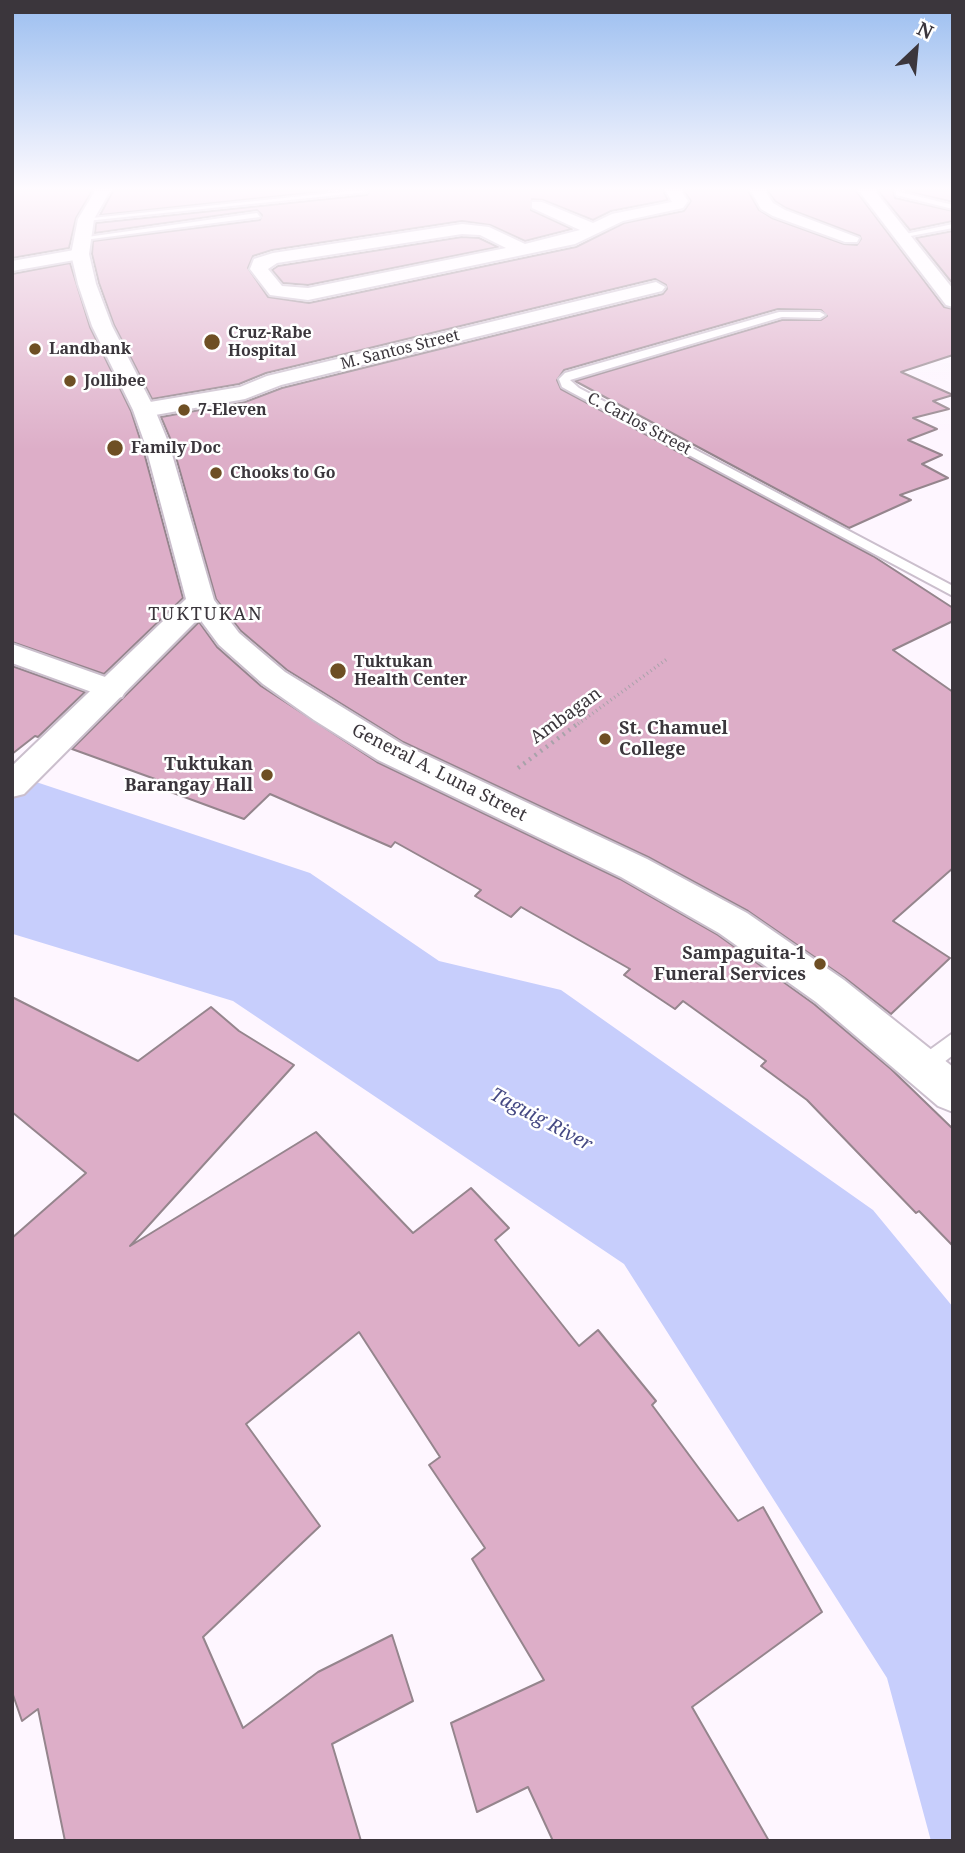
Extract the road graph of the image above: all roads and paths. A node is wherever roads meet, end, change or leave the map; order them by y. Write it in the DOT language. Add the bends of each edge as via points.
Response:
graph roads {
  1 [pos="86,277"];
  2 [pos="266,277"];
  3 [pos="389,277"];
  4 [pos="934,277"];
  5 [pos="656,287"];
  6 [pos="953,301"];
  7 [pos="820,315"];
  8 [pos="144,410"];
  9 [pos="953,592"];
  10 [pos="200,601"];
  11 [pos="12,653"];
  12 [pos="667,659"];
  13 [pos="111,690"];
  14 [pos="12,786"];
  15 [pos="481,796"];
  16 [pos="953,1042"];
  17 [pos="921,1068"];
  18 [pos="953,1093"];
  1 -- 8 [label="street, General A. Luna Street" via="102,326"];
  2 -- 3 [label="street" via="276,291 308,294"];
  4 -- 6 [label="street"];
  5 -- 8 [label="street, M. Santos Street" via="274,380 245,393"];
  7 -- 9 [label="lane, C. Carlos Street" via="782,314 564,379 575,390"];
  8 -- 10 [label="street, General A. Luna Street"];
  10 -- 13 [label="street"];
  10 -- 15 [label="street, General A. Luna Street" via="229,639 274,678 390,752"];
  11 -- 13 [label="street"];
  12 -- 15 [label="path, Ambagan"];
  13 -- 14 [label="street"];
  15 -- 17 [label="street, General A. Luna Street" via="634,868 733,923 830,991"];
  16 -- 17 [label="lane"];
  17 -- 18 [label="street, General A. Luna Street"];
}
